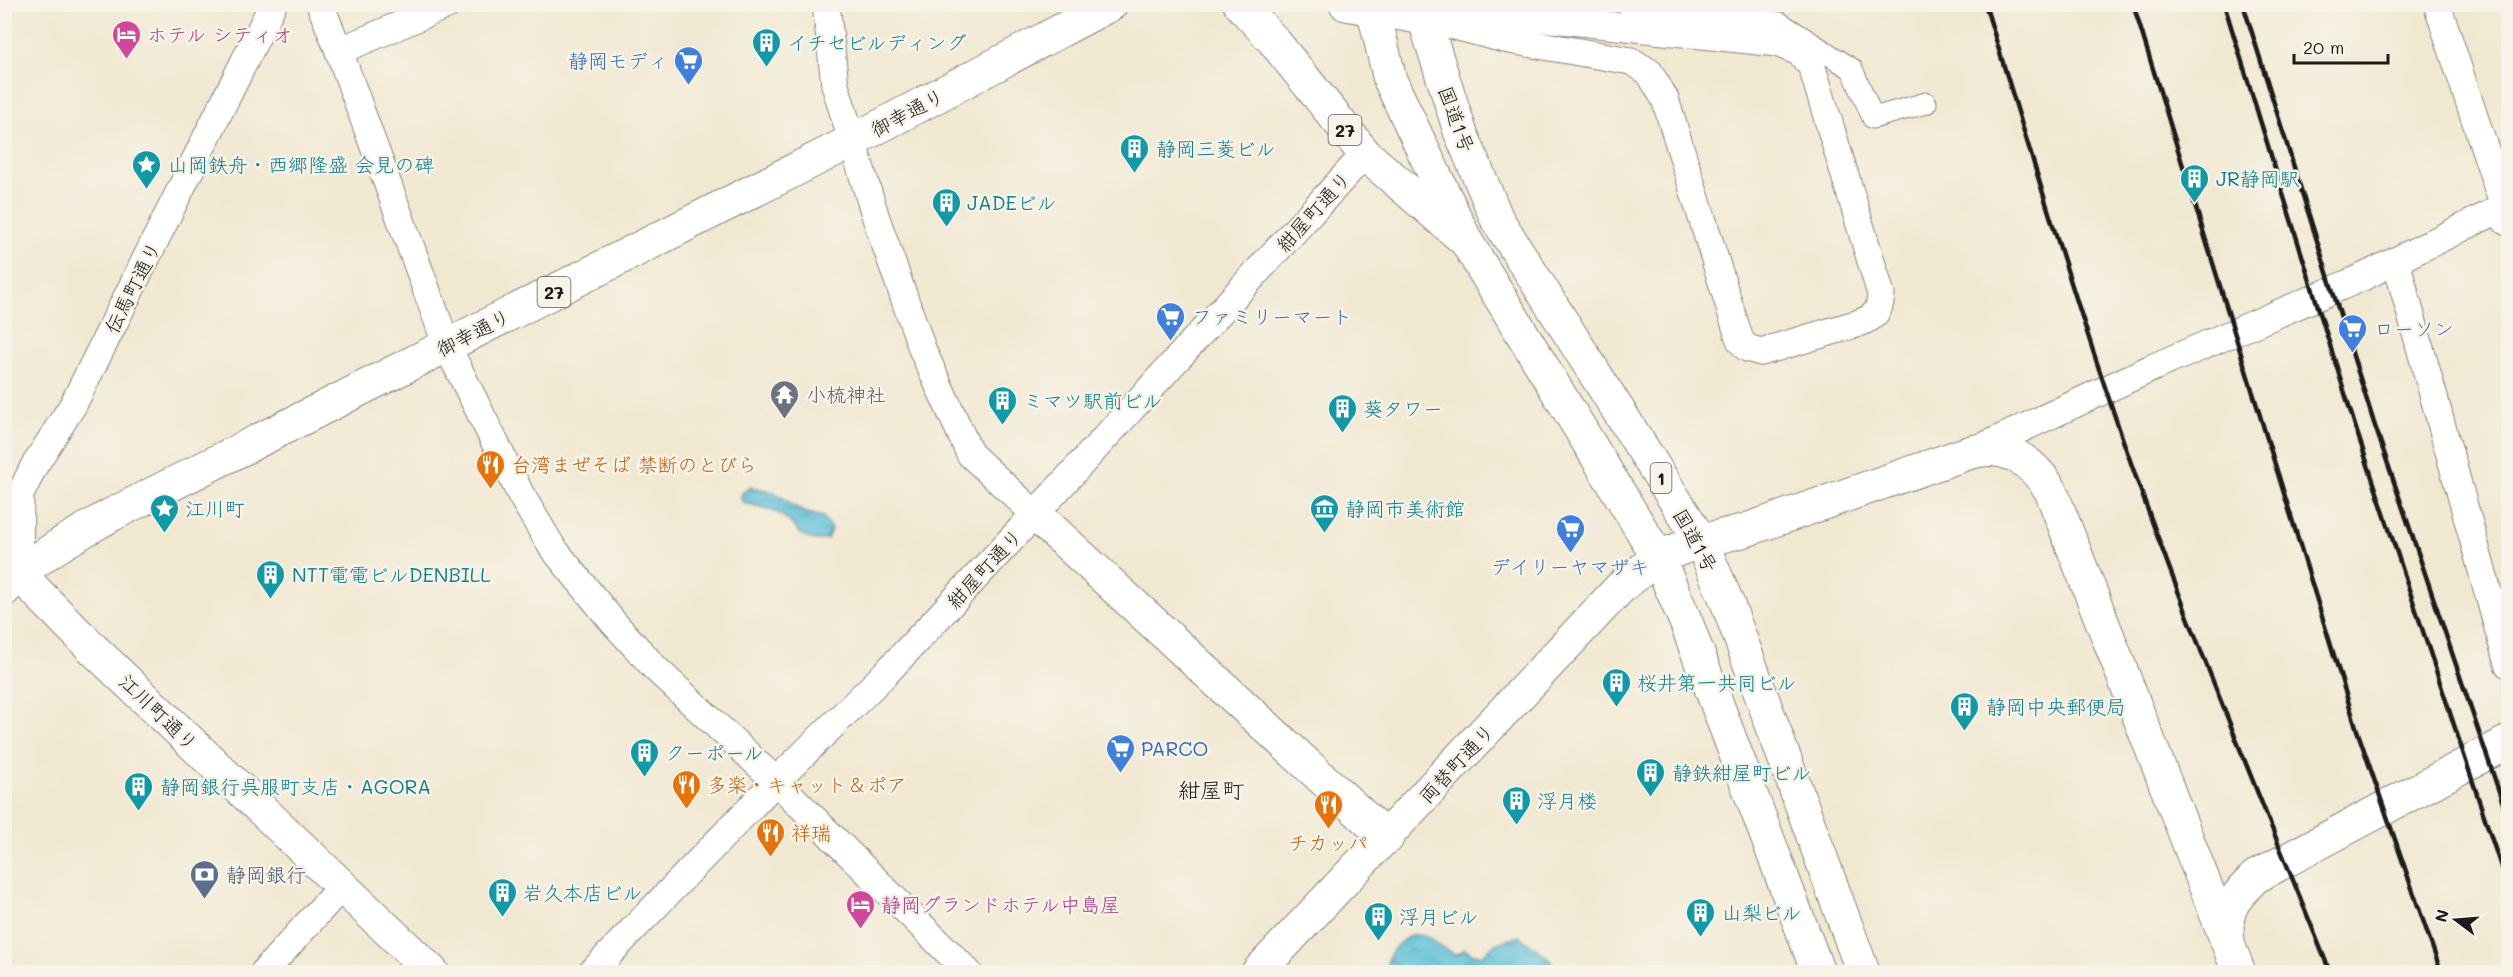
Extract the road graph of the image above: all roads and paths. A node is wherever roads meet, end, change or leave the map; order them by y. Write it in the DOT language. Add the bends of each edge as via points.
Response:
graph roads {
  1 [pos="273,4"];
  2 [pos="320,4"];
  3 [pos="449,4"];
  4 [pos="826,4"];
  5 [pos="1240,4"];
  6 [pos="1626,4"];
  7 [pos="2437,4"];
  8 [pos="1107,5"];
  9 [pos="1363,6"];
  10 [pos="1420,11"];
  11 [pos="1777,14"];
  12 [pos="339,51"];
  13 [pos="1926,103"];
  14 [pos="852,141"];
  15 [pos="1365,154"];
  16 [pos="2507,211"];
  17 [pos="1466,241"];
  18 [pos="2396,261"];
  19 [pos="447,345"];
  20 [pos="1978,449"];
  21 [pos="1035,514"];
  22 [pos="1701,541"];
  23 [pos="1658,557"];
  24 [pos="9,573"];
  25 [pos="2508,664"];
  26 [pos="2508,742"];
  27 [pos="776,782"];
  28 [pos="1387,838"];
  29 [pos="2191,850"];
  30 [pos="2255,877"];
  31 [pos="341,887"];
  32 [pos="2234,961"];
  33 [pos="960,970"];
  34 [pos="264,972"];
  35 [pos="432,972"];
  36 [pos="592,972"];
  37 [pos="1257,972"];
  38 [pos="1818,972"];
  39 [pos="1863,972"];
  1 -- 24 [label="street, 伝馬町通り" via="73,405 20,495"];
  2 -- 12 [label="street"];
  3 -- 12 [label="street"];
  4 -- 14 [label="street" via="836,85"];
  5 -- 15 [label="main road, 27"];
  6 -- 11 [label="street"];
  7 -- 16 [label="street"];
  8 -- 14 [label="main road, 御幸通り / 27"];
  9 -- 10 [label="main road"];
  9 -- 17 [label="main road, 1" via="1390,80"];
  10 -- 10 [label="street" via="1504,39 1631,61 1649,72 1674,123 1740,340 1747,348 1761,352 1856,324 1872,319 1880,308 1881,294 1812,67 1799,51 1777,44 1493,13"];
  10 -- 22 [label="main road, 国道1号 / 1" via="1460,131 1497,219"];
  11 -- 13 [label="street" via="1852,69 1873,118"];
  12 -- 19 [label="street"];
  14 -- 19 [label="main road, 御幸通り / 27"];
  14 -- 21 [label="street" via="923,351 957,429 970,454"];
  15 -- 17 [label="main road, 27"];
  15 -- 21 [label="street, 紺屋町通り"];
  16 -- 18 [label="street"];
  17 -- 23 [label="main road, 1"];
  18 -- 20 [label="street"];
  18 -- 25 [label="street"];
  19 -- 24 [label="main road, 御幸通り / 27" via="111,514"];
  19 -- 27 [label="street" via="521,495 552,547 656,669"];
  20 -- 22 [label="main road, 両替町通り" via="1746,530"];
  20 -- 29 [label="main road" via="1996,449 2024,459 2051,491"];
  21 -- 27 [label="street, 紺屋町通り" via="886,673"];
  21 -- 28 [label="main road"];
  22 -- 23 [label="main road, 両替町通り"];
  22 -- 39 [label="main road, 国道1号 / 1"];
  23 -- 28 [label="main road, 両替町通り" via="1620,588"];
  23 -- 38 [label="main road, 1" via="1686,621"];
  24 -- 31 [label="main road, 江川町通り"];
  26 -- 30 [label="main road"];
  27 -- 33 [label="street"];
  27 -- 36 [label="street, 紺屋町通り"];
  28 -- 37 [label="main road, 両替町通り"];
  29 -- 30 [label="main road" via="2223,871"];
  29 -- 32 [label="main road"];
  30 -- 32 [label="main road" via="2229,909 2226,926"];
  31 -- 34 [label="street"];
  31 -- 35 [label="main road, 江川町通り"];
}
